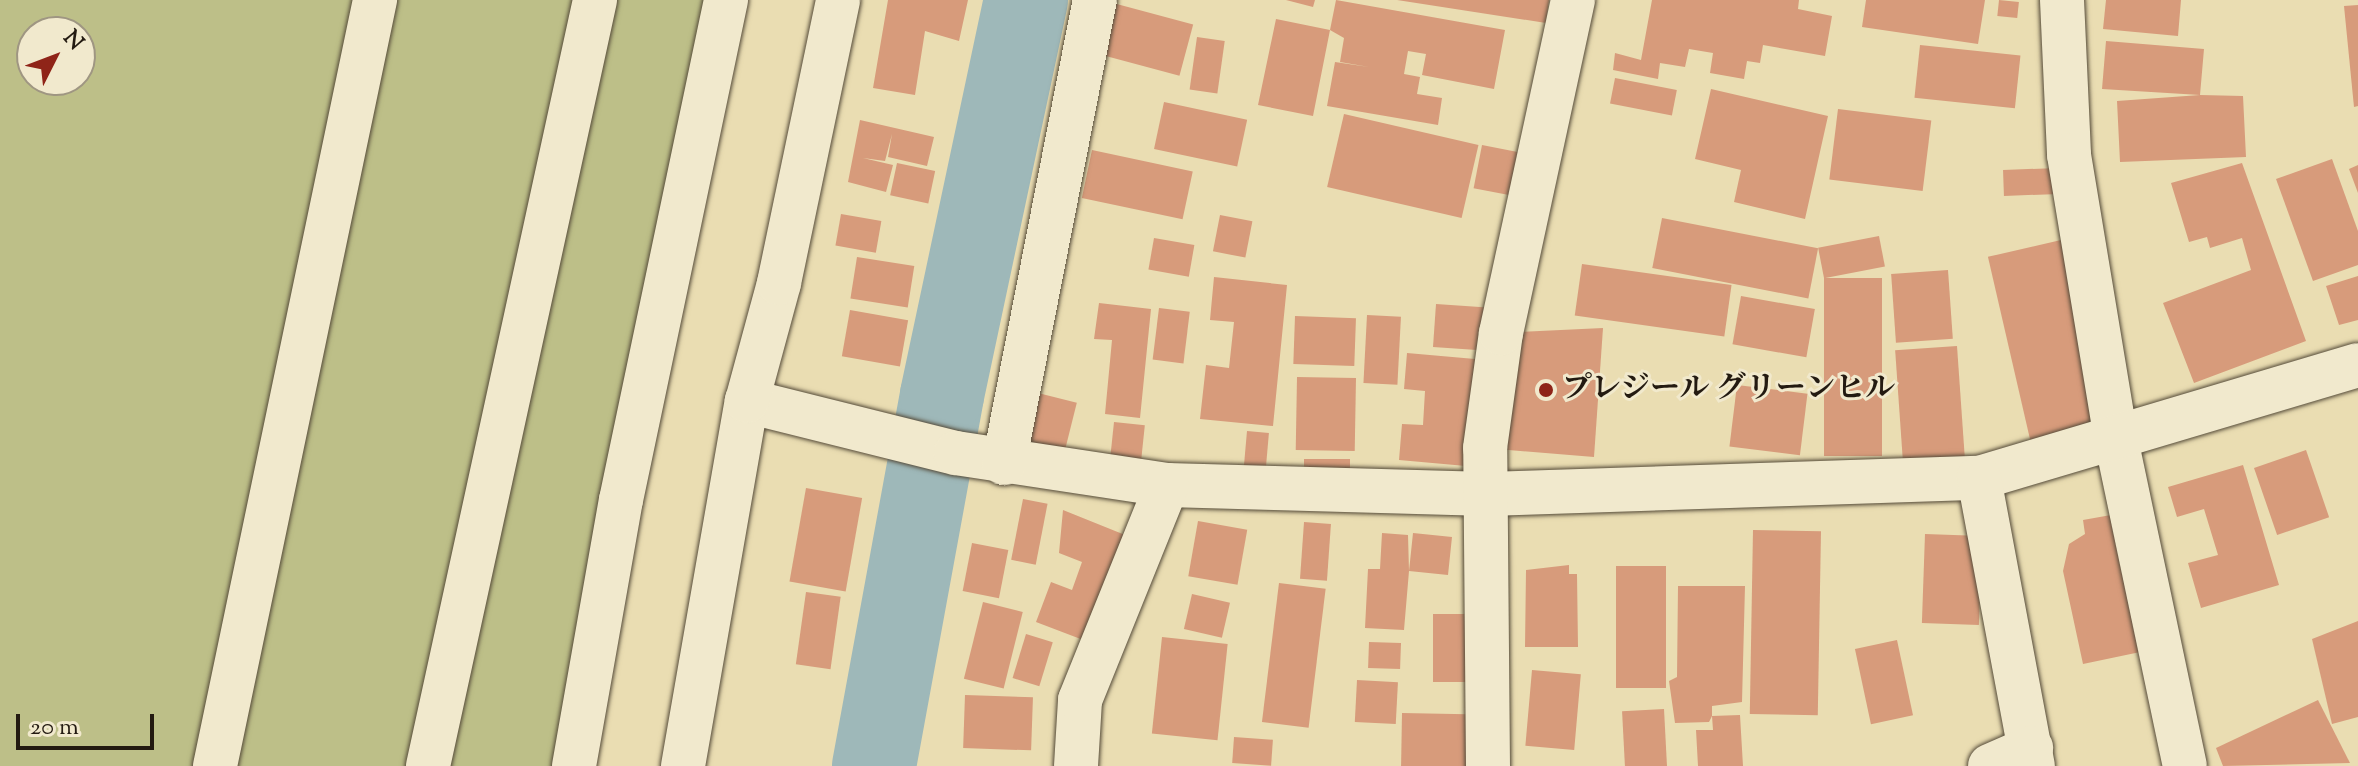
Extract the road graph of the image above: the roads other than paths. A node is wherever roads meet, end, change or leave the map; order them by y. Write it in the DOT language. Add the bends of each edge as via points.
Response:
graph roads {
  1 [pos="375,0"];
  2 [pos="595,0"];
  3 [pos="726,0"];
  4 [pos="838,0"];
  5 [pos="1095,0"];
  6 [pos="1573,0"];
  7 [pos="2062,0"];
  8 [pos="2358,365"];
  9 [pos="747,401"];
  10 [pos="2116,439"];
  11 [pos="1004,463"];
  12 [pos="1979,478"];
  13 [pos="1167,485"];
  14 [pos="1488,494"];
  15 [pos="2032,757"];
  16 [pos="215,766"];
  17 [pos="428,766"];
  18 [pos="574,766"];
  19 [pos="683,766"];
  20 [pos="1076,766"];
  21 [pos="1488,766"];
  22 [pos="1990,766"];
  23 [pos="2185,766"];
  1 -- 16 [label="street"];
  2 -- 17 [label="street"];
  3 -- 18 [label="street" via="621,500"];
  4 -- 9 [label="street" via="779,283"];
  5 -- 11 [label="street"];
  6 -- 14 [label="street" via="1501,333 1485,448"];
  7 -- 10 [label="street" via="2069,155"];
  8 -- 10 [label="street"];
  9 -- 11 [label="street"];
  9 -- 19 [label="street"];
  10 -- 12 [label="street"];
  10 -- 23 [label="street"];
  11 -- 13 [label="street"];
  12 -- 14 [label="street"];
  12 -- 15 [label="street"];
  13 -- 14 [label="street"];
  13 -- 20 [label="street" via="1080,700"];
  14 -- 21 [label="street"];
  15 -- 22 [label="street"];
}
